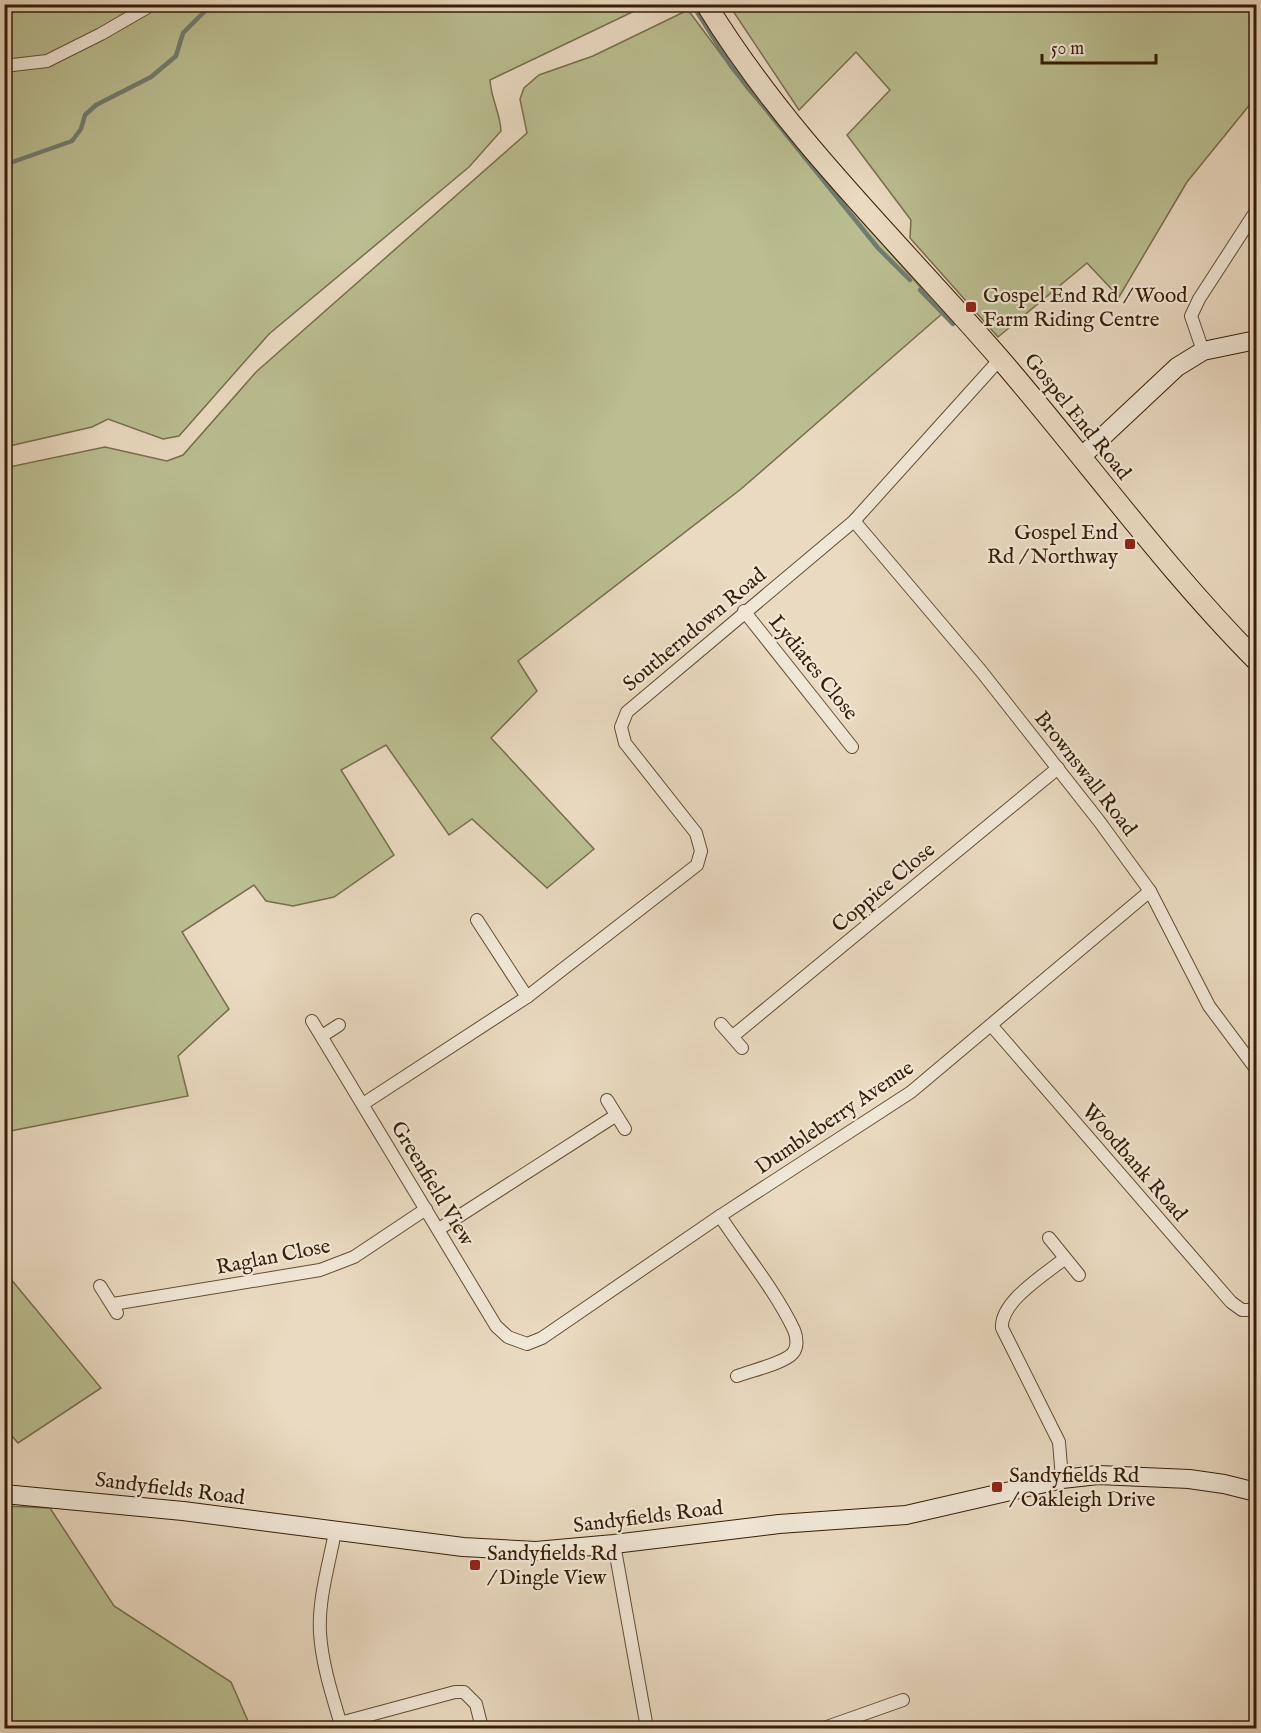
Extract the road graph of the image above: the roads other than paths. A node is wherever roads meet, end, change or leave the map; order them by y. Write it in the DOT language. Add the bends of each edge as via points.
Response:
graph roads {
  1 [pos="153,4"];
  2 [pos="706,4"];
  3 [pos="4,66"];
  4 [pos="1257,211"];
  5 [pos="1257,340"];
  6 [pos="1203,351"];
  7 [pos="1000,359"];
  8 [pos="1081,457"];
  9 [pos="854,521"];
  10 [pos="744,611"];
  11 [pos="1257,660"];
  12 [pos="852,747"];
  13 [pos="1058,768"];
  14 [pos="1150,891"];
  15 [pos="477,920"];
  16 [pos="527,997"];
  17 [pos="312,1021"];
  18 [pos="721,1024"];
  19 [pos="339,1025"];
  20 [pos="991,1025"];
  21 [pos="322,1036"];
  22 [pos="733,1036"];
  23 [pos="742,1048"];
  24 [pos="1257,1070"];
  25 [pos="607,1100"];
  26 [pos="363,1104"];
  27 [pos="615,1116"];
  28 [pos="625,1129"];
  29 [pos="426,1209"];
  30 [pos="720,1216"];
  31 [pos="439,1229"];
  32 [pos="1048,1238"];
  33 [pos="1064,1258"];
  34 [pos="1079,1275"];
  35 [pos="100,1286"];
  36 [pos="1257,1310"];
  37 [pos="519,1343"];
  38 [pos="737,1376"];
  39 [pos="1062,1479"];
  40 [pos="1257,1492"];
  41 [pos="4,1494"];
  42 [pos="335,1532"];
  43 [pos="614,1544"];
  44 [pos="903,1700"];
  45 [pos="341,1726"];
  46 [pos="482,1728"];
  47 [pos="647,1728"];
  48 [pos="824,1728"];
  1 -- 3 [label="street" via="47,61"];
  2 -- 7 [label="main road, Gospel End Road" via="787,119"];
  4 -- 6 [label="street" via="1191,316"];
  5 -- 6 [label="street"];
  6 -- 8 [label="street" via="1177,367"];
  7 -- 8 [label="main road, Gospel End Road"];
  7 -- 9 [label="street, Southerndown Road"];
  8 -- 11 [label="main road, Gospel End Road" via="1189,589"];
  9 -- 10 [label="street, Southerndown Road"];
  9 -- 13 [label="street, Brownswall Road"];
  10 -- 12 [label="street, Lydiates Close"];
  10 -- 16 [label="street, Southerndown Road" via="627,712 621,727 624,743 696,833 701,851 697,865"];
  13 -- 14 [label="street, Brownswall Road"];
  13 -- 22 [label="street, Coppice Close"];
  14 -- 20 [label="street, Dumbleberry Avenue"];
  14 -- 24 [label="street, Brownswall Road" via="1209,1006"];
  15 -- 16 [label="street"];
  16 -- 26 [label="street, Southerndown Road"];
  17 -- 21 [label="street, Greenfield View"];
  18 -- 22 [label="street"];
  19 -- 21 [label="street"];
  20 -- 30 [label="street, Dumbleberry Avenue" via="910,1092"];
  20 -- 36 [label="street, Woodbank Road" via="1231,1302 1242,1310"];
  21 -- 26 [label="street, Greenfield View"];
  22 -- 23 [label="street"];
  25 -- 27 [label="street"];
  26 -- 29 [label="street, Greenfield View"];
  27 -- 28 [label="street"];
  27 -- 31 [label="street"];
  29 -- 31 [label="street, Greenfield View"];
  29 -- 35 [label="street, Raglan Close" via="354,1257 320,1270 115,1308"];
  30 -- 37 [label="street, Dumbleberry Avenue" via="542,1338"];
  30 -- 38 [label="street" via="782,1310 795,1332 797,1345 786,1358"];
  31 -- 37 [label="street, Greenfield View" via="496,1326"];
  32 -- 33 [label="street"];
  33 -- 34 [label="street"];
  33 -- 39 [label="street" via="1007,1307 1001,1318 1002,1328 1059,1442"];
  39 -- 40 [label="street, Sandyfields Road" via="1135,1474 1224,1484"];
  39 -- 43 [label="street, Sandyfields Road" via="906,1515 779,1524"];
  41 -- 42 [label="street, Sandyfields Road" via="183,1511"];
  42 -- 43 [label="street, Sandyfields Road" via="526,1550"];
  42 -- 45 [label="street" via="320,1633"];
  43 -- 47 [label="street"];
  44 -- 48 [label="street"];
  45 -- 46 [label="street" via="464,1692 476,1704"];
}
